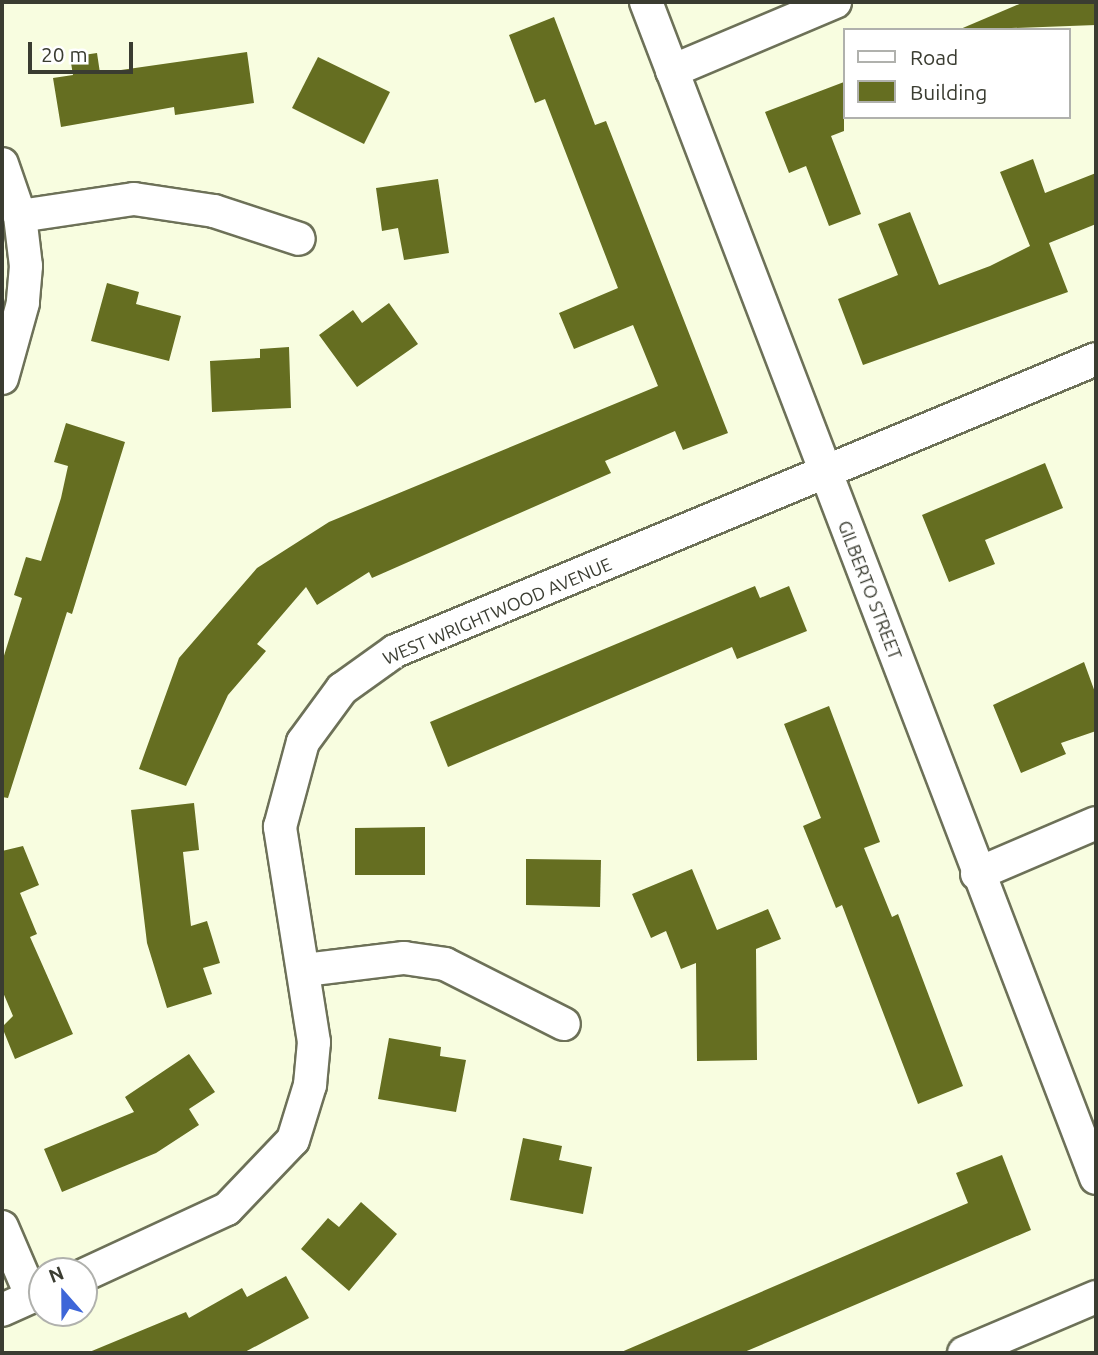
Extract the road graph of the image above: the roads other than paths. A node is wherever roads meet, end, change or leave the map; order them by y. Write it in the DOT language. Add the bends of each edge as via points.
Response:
graph roads {
  1 [pos="646,2"];
  2 [pos="835,2"];
  3 [pos="672,71"];
  4 [pos="2,164"];
  5 [pos="20,216"];
  6 [pos="299,239"];
  7 [pos="1096,359"];
  8 [pos="2,378"];
  9 [pos="827,474"];
  10 [pos="1096,823"];
  11 [pos="977,874"];
  12 [pos="305,970"];
  13 [pos="564,1024"];
  14 [pos="1096,1178"];
  15 [pos="2,1227"];
  16 [pos="98,1269"];
  17 [pos="28,1278"];
  18 [pos="1096,1297"];
  19 [pos="28,1299"];
  20 [pos="2,1310"];
  21 [pos="964,1353"];
  1 -- 3 [label="street, GILBERTO STREET"];
  2 -- 3 [label="street"];
  3 -- 9 [label="street, GILBERTO STREET"];
  4 -- 5 [label="street"];
  5 -- 6 [label="street" via="134,199 214,211"];
  5 -- 8 [label="street" via="23,303"];
  7 -- 9 [label="street, WEST WRIGHTWOOD AVENUE"];
  9 -- 11 [label="street, GILBERTO STREET"];
  9 -- 12 [label="street, WEST WRIGHTWOOD AVENUE" via="395,651 342,689 303,742 280,827"];
  10 -- 11 [label="street"];
  11 -- 14 [label="street, GILBERTO STREET"];
  12 -- 13 [label="street" via="404,958 445,964"];
  12 -- 16 [label="street, WEST WRIGHTWOOD AVENUE" via="313,1067 293,1140 227,1209"];
  15 -- 17 [label="street"];
  18 -- 21 [label="street"];
  19 -- 20 [label="street"];
}
